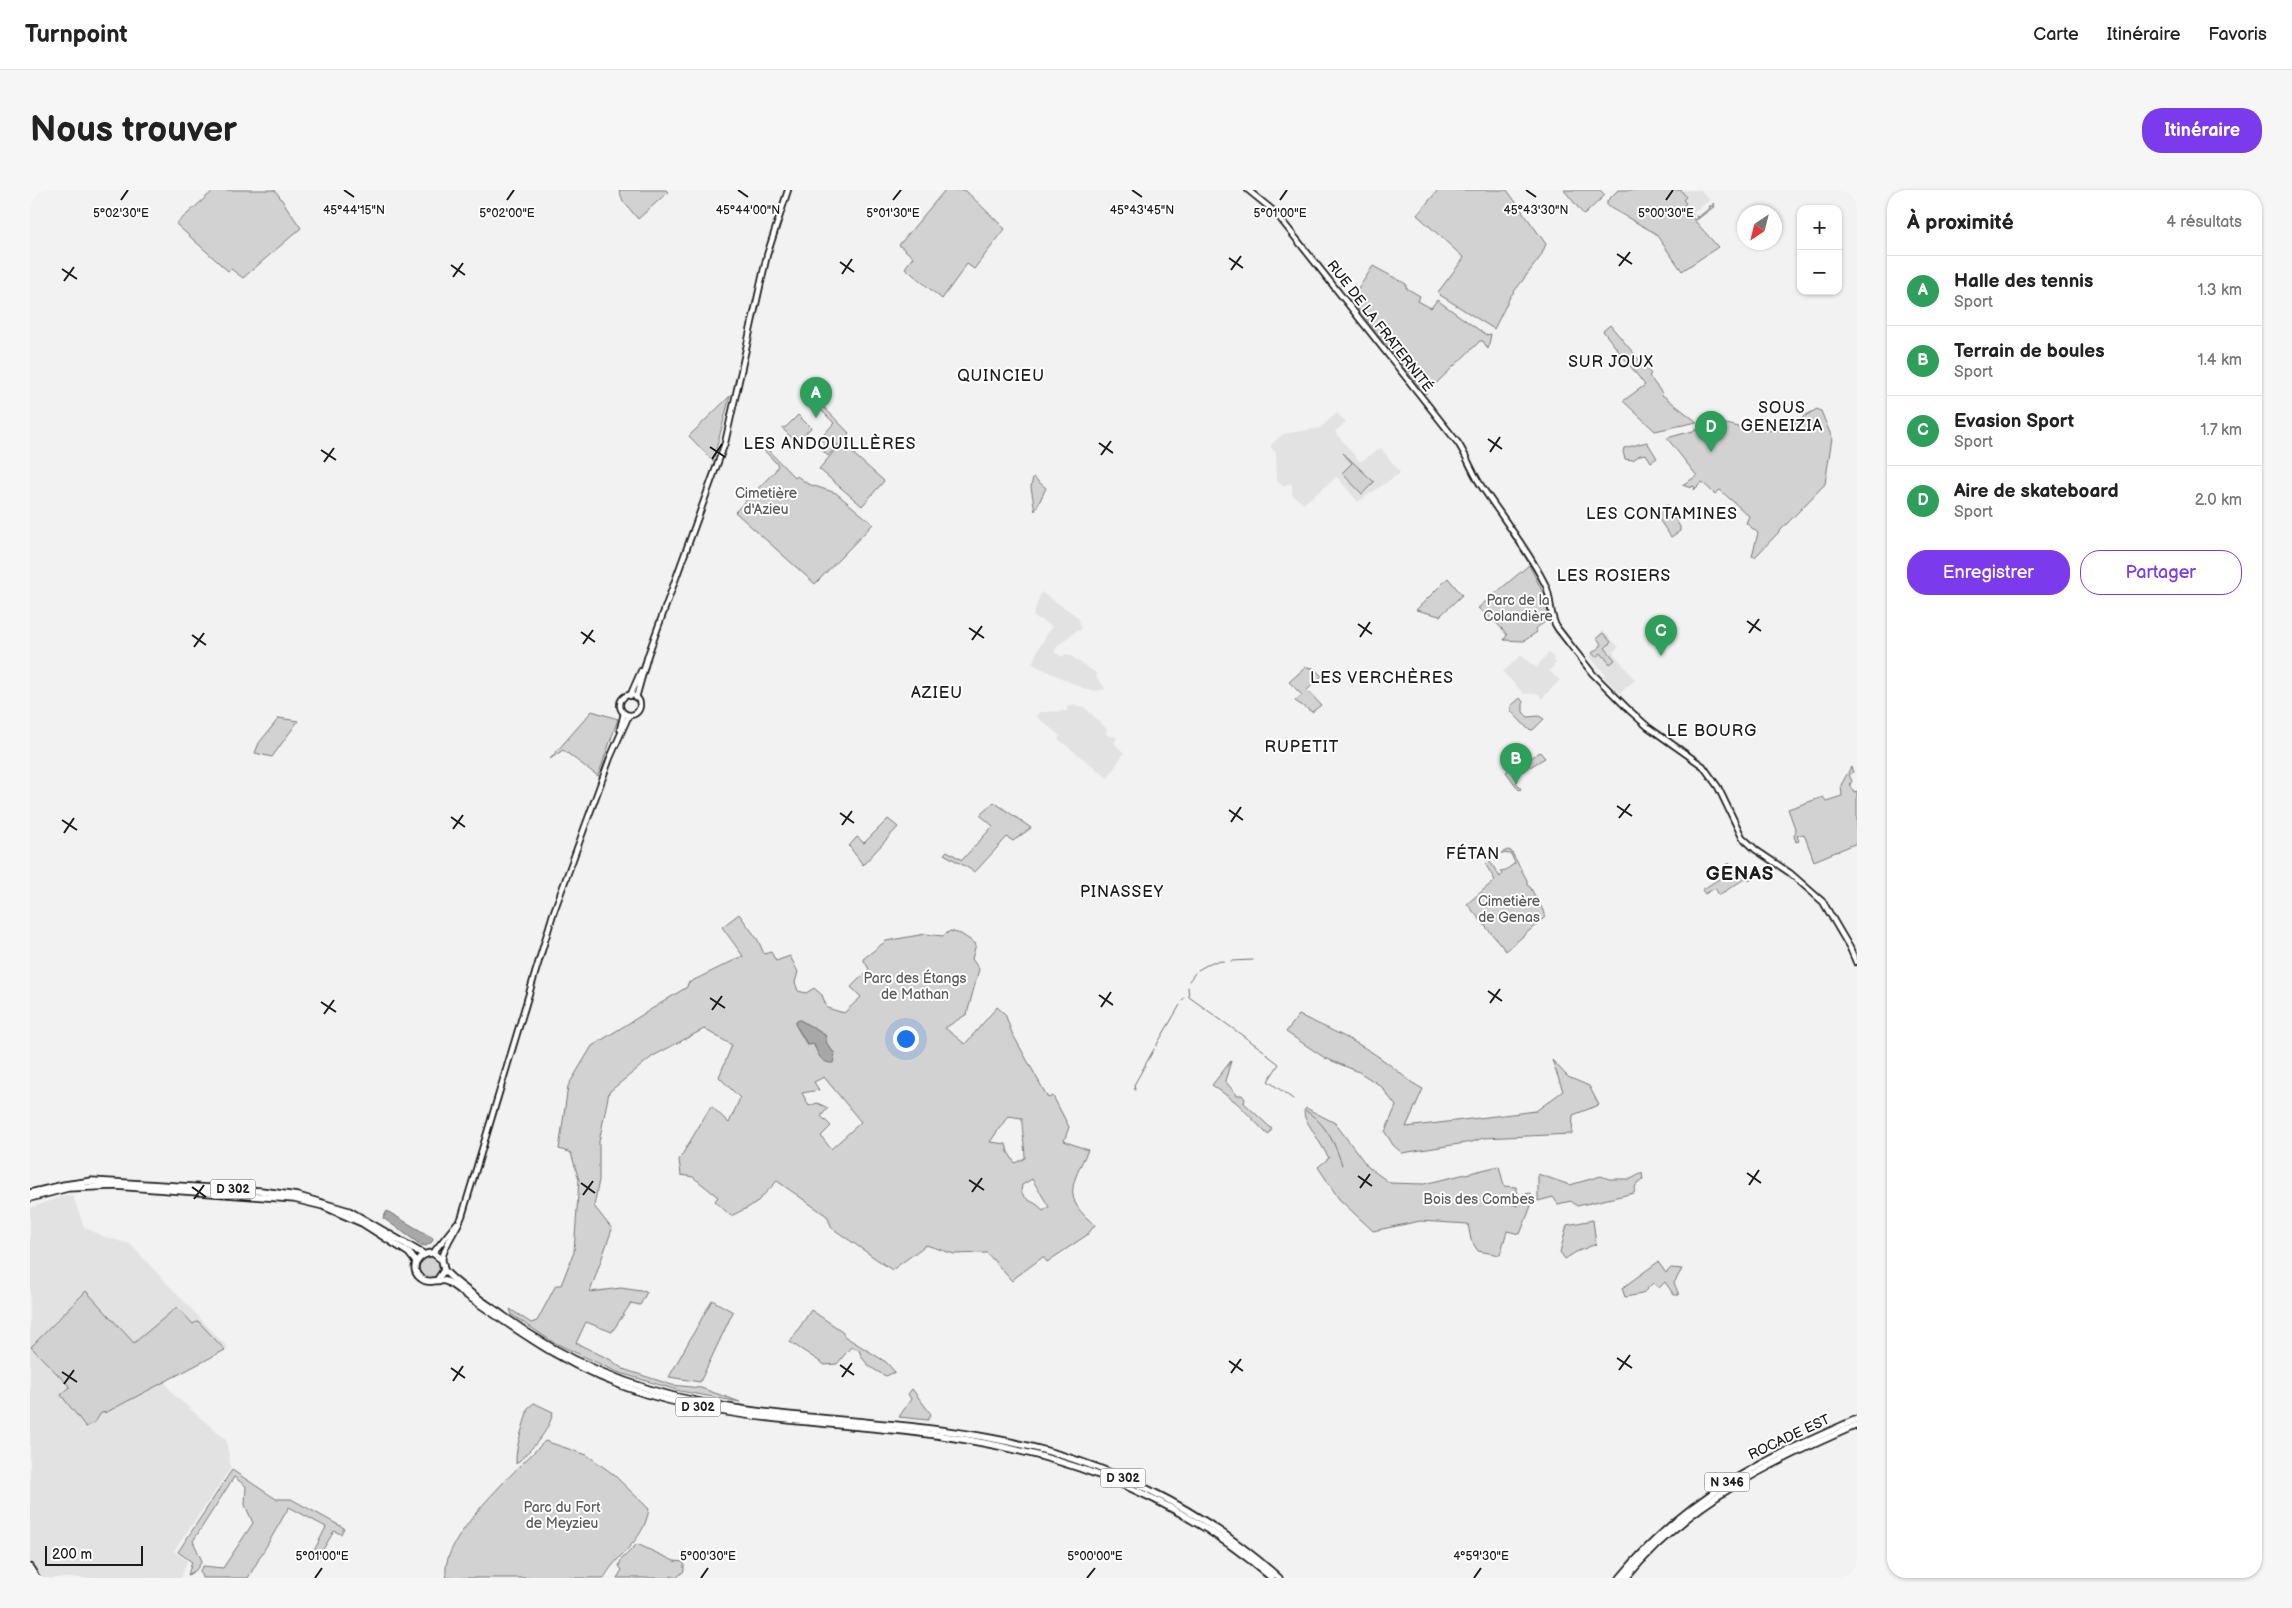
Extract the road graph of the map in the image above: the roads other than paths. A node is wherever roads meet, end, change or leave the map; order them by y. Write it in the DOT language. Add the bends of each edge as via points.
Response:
graph roads {
  1 [pos="788,190"];
  2 [pos="1248,190"];
  3 [pos="647,658"];
  4 [pos="630,696"];
  5 [pos="636,698"];
  6 [pos="626,714"];
  7 [pos="1850,948"];
  8 [pos="1857,954"];
  9 [pos="1857,963"];
  10 [pos="30,1193"];
  11 [pos="30,1198"];
  12 [pos="466,1200"];
  13 [pos="433,1253"];
  14 [pos="423,1254"];
  15 [pos="442,1260"];
  16 [pos="416,1262"];
  17 [pos="444,1270"];
  18 [pos="438,1279"];
  19 [pos="1857,1419"];
  20 [pos="1857,1425"];
  21 [pos="991,1441"];
  22 [pos="1005,1444"];
  23 [pos="30,1567"];
  24 [pos="37,1578"];
  25 [pos="1272,1578"];
  26 [pos="1279,1578"];
  27 [pos="1620,1578"];
  28 [pos="1626,1578"];
  1 -- 3 [label="main road" via="767,254 725,443"];
  2 -- 7 [label="main road, RUE DE LA FRATERNITÉ" via="1276,212 1458,443 1482,487 1545,584 1555,626 1591,671 1641,721 1703,766 1718,787 1742,837 1823,902"];
  3 -- 4 [label="main road"];
  3 -- 5 [label="main road"];
  4 -- 5 [label="main road"];
  4 -- 6 [label="main road" via="621,702 620,707"];
  5 -- 6 [label="main road" via="639,709 635,714"];
  6 -- 12 [label="main road" via="553,914"];
  7 -- 8 [label="main road"];
  7 -- 9 [label="main road"];
  10 -- 14 [label="highway, D 302" via="92,1181 283,1193 319,1200 349,1211"];
  11 -- 16 [label="highway, D 302" via="68,1188 115,1186 294,1199 323,1206 362,1223 409,1253"];
  12 -- 13 [label="main road" via="454,1229"];
  12 -- 15 [label="main road" via="457,1230 444,1250"];
  13 -- 14 [label="highway"];
  13 -- 15 [label="highway"];
  14 -- 16 [label="highway"];
  15 -- 17 [label="highway"];
  16 -- 18 [label="highway" via="416,1273 422,1279"];
  17 -- 18 [label="highway"];
  17 -- 21 [label="highway, D 302" via="540,1341 626,1382 729,1407"];
  18 -- 21 [label="highway, D 302" via="448,1282 563,1359 647,1394 747,1415"];
  19 -- 27 [label="highway, ROCADE EST / N 346" via="1760,1463 1713,1492 1667,1528"];
  20 -- 28 [label="highway, ROCADE EST / N 346" via="1760,1469 1713,1498 1663,1538"];
  21 -- 22 [label="highway, D 302"];
  22 -- 25 [label="highway, D 302" via="1076,1465 1148,1495 1209,1530"];
  22 -- 26 [label="highway, D 302" via="1077,1460 1147,1490 1212,1526"];
  23 -- 24 [label="main road"];
}
